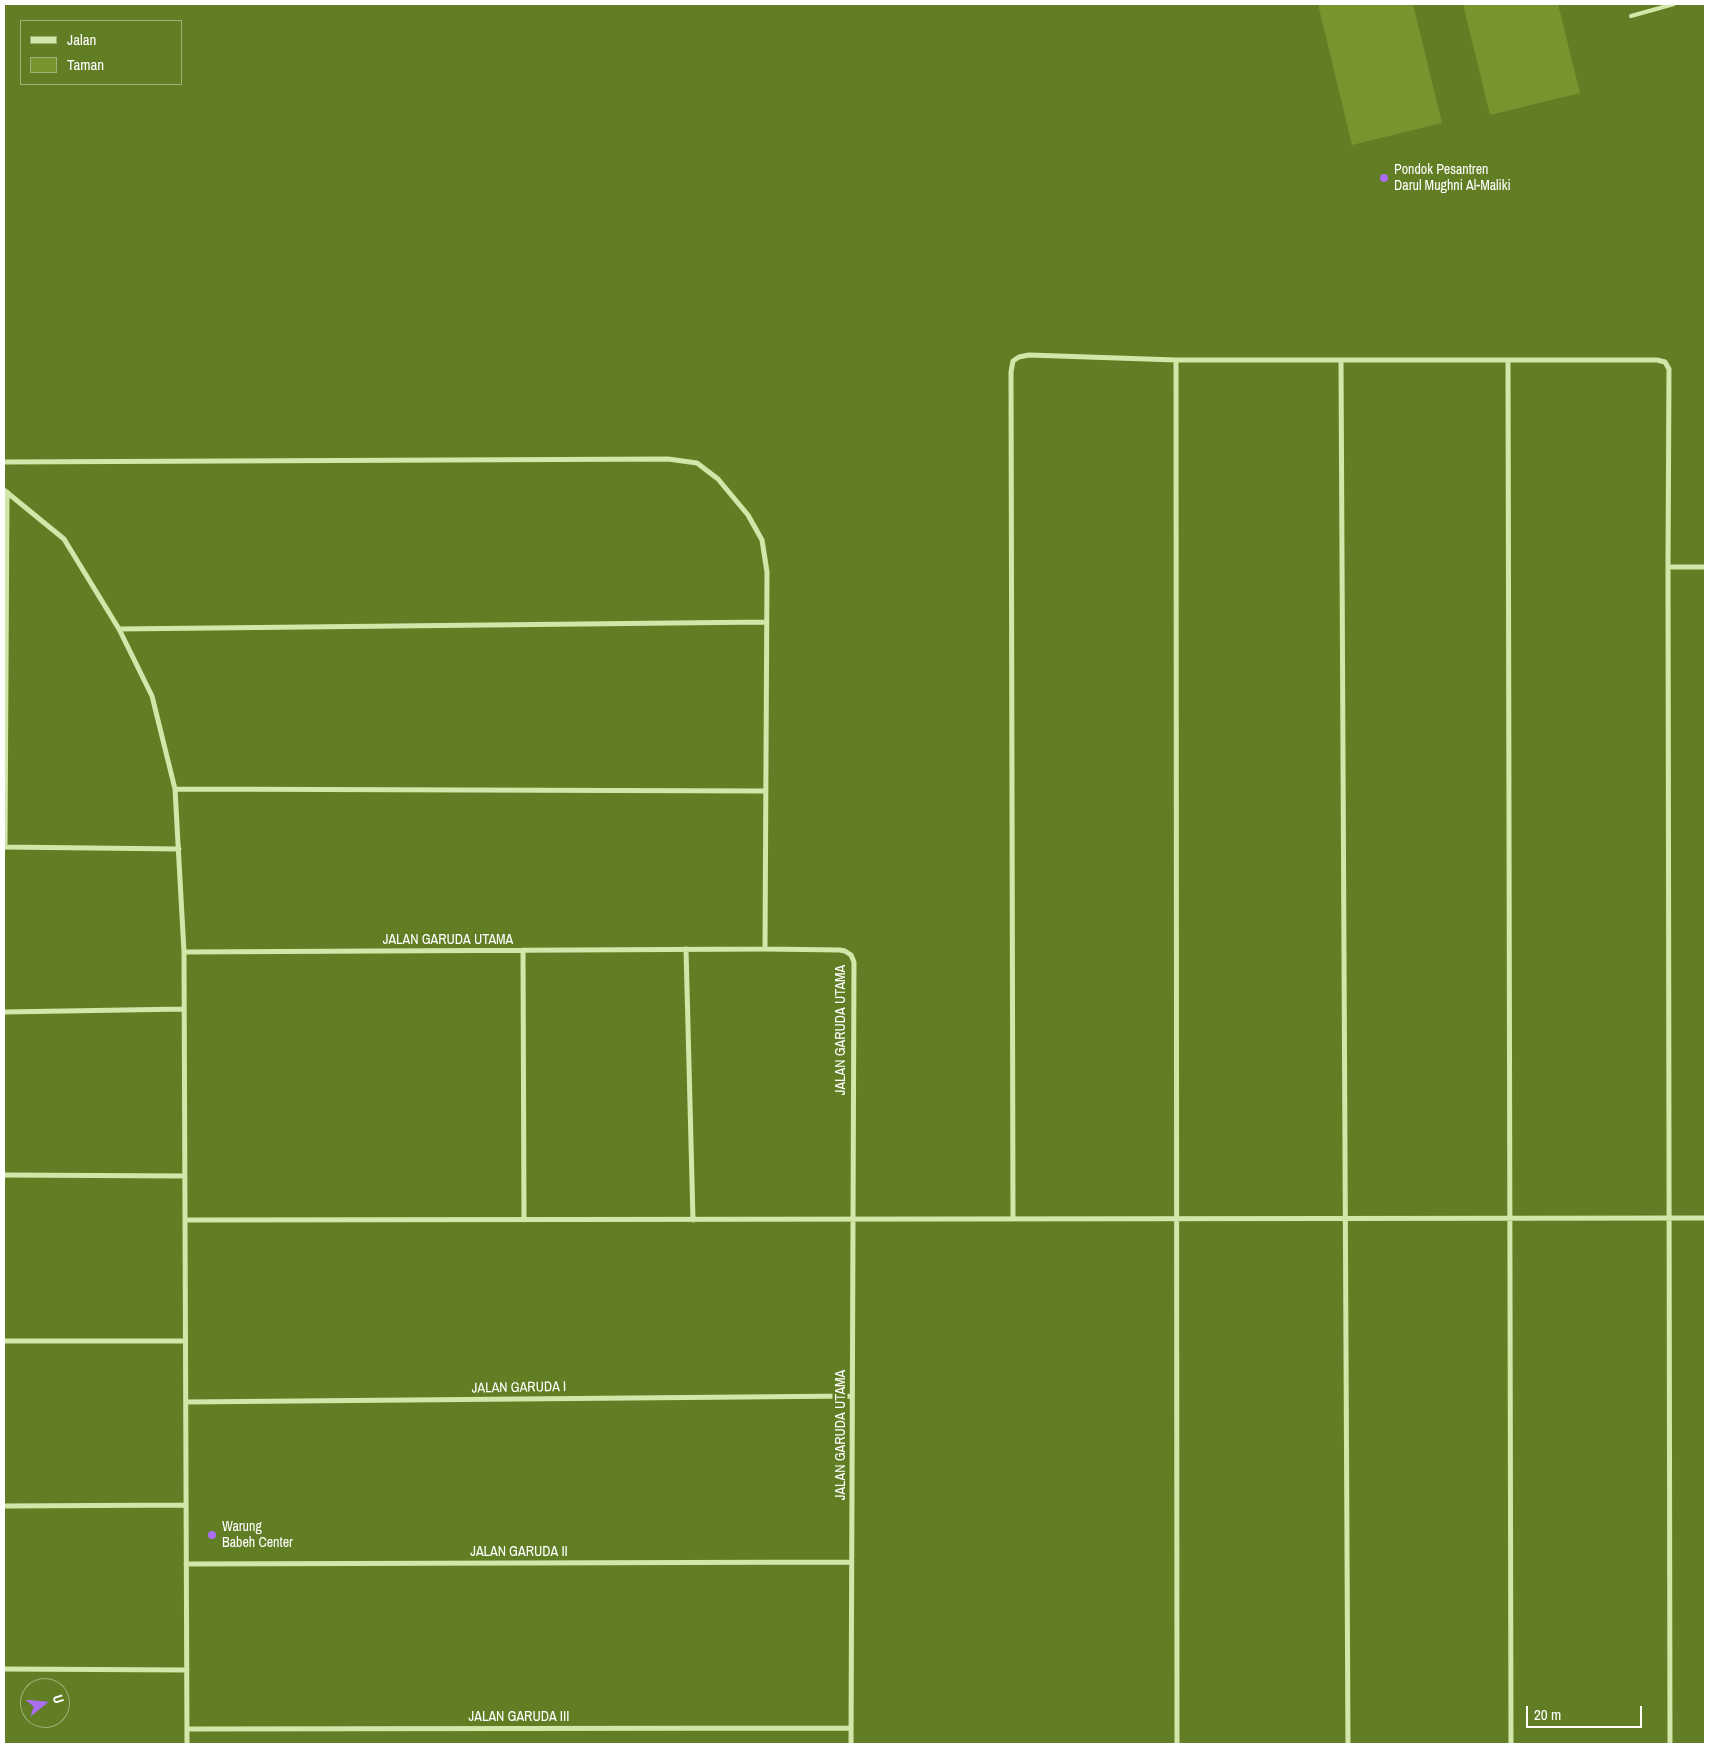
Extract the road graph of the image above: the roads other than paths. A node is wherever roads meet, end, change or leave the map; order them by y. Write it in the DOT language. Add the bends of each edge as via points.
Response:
graph roads {
  1 [pos="1674,4"];
  2 [pos="1631,16"];
  3 [pos="1176,360"];
  4 [pos="1340,360"];
  5 [pos="1508,360"];
  6 [pos="4,462"];
  7 [pos="5,491"];
  8 [pos="1668,567"];
  9 [pos="1705,567"];
  10 [pos="765,622"];
  11 [pos="119,629"];
  12 [pos="175,789"];
  13 [pos="765,791"];
  14 [pos="4,847"];
  15 [pos="179,849"];
  16 [pos="686,949"];
  17 [pos="764,949"];
  18 [pos="523,950"];
  19 [pos="184,952"];
  20 [pos="184,1009"];
  21 [pos="4,1012"];
  22 [pos="4,1175"];
  23 [pos="185,1176"];
  24 [pos="1669,1218"];
  25 [pos="1705,1218"];
  26 [pos="1013,1219"];
  27 [pos="1178,1219"];
  28 [pos="1345,1219"];
  29 [pos="1510,1219"];
  30 [pos="185,1220"];
  31 [pos="524,1220"];
  32 [pos="693,1220"];
  33 [pos="852,1220"];
  34 [pos="4,1341"];
  35 [pos="185,1341"];
  36 [pos="852,1396"];
  37 [pos="186,1402"];
  38 [pos="186,1505"];
  39 [pos="4,1506"];
  40 [pos="851,1562"];
  41 [pos="186,1564"];
  42 [pos="4,1669"];
  43 [pos="187,1670"];
  44 [pos="851,1728"];
  45 [pos="187,1729"];
  46 [pos="187,1744"];
  47 [pos="851,1744"];
  48 [pos="1177,1744"];
  49 [pos="1348,1744"];
  50 [pos="1511,1744"];
  51 [pos="1670,1744"];
  1 -- 2 [label="lane"];
  3 -- 4 [label="street"];
  3 -- 26 [label="street" via="1029,355 1013,361 1010,372"];
  3 -- 27 [label="street"];
  4 -- 5 [label="street"];
  4 -- 28 [label="street"];
  5 -- 8 [label="street" via="1662,360 1668,365"];
  5 -- 29 [label="street"];
  6 -- 10 [label="street" via="668,459 696,464 718,478 748,515 762,540 767,572"];
  7 -- 11 [label="street" via="64,538"];
  7 -- 14 [label="street"];
  8 -- 9 [label="street"];
  8 -- 24 [label="street"];
  10 -- 11 [label="street"];
  10 -- 13 [label="street"];
  11 -- 12 [label="street" via="152,696"];
  12 -- 13 [label="street"];
  12 -- 15 [label="street"];
  13 -- 17 [label="street"];
  14 -- 15 [label="street"];
  15 -- 19 [label="street"];
  16 -- 17 [label="street, JALAN GARUDA UTAMA"];
  16 -- 18 [label="street, JALAN GARUDA UTAMA"];
  16 -- 32 [label="street"];
  17 -- 33 [label="street, JALAN GARUDA UTAMA" via="846,950 852,955"];
  18 -- 19 [label="street, JALAN GARUDA UTAMA"];
  18 -- 31 [label="street"];
  19 -- 20 [label="street"];
  20 -- 21 [label="street"];
  20 -- 23 [label="street"];
  22 -- 23 [label="street"];
  23 -- 30 [label="street"];
  24 -- 25 [label="street"];
  24 -- 29 [label="street"];
  24 -- 51 [label="street"];
  26 -- 27 [label="street"];
  26 -- 33 [label="street"];
  27 -- 28 [label="street"];
  27 -- 48 [label="street"];
  28 -- 29 [label="street"];
  28 -- 49 [label="street"];
  29 -- 50 [label="street"];
  30 -- 31 [label="street"];
  30 -- 35 [label="street"];
  31 -- 32 [label="street"];
  32 -- 33 [label="street"];
  33 -- 36 [label="street, JALAN GARUDA UTAMA"];
  34 -- 35 [label="street"];
  35 -- 37 [label="street"];
  36 -- 37 [label="street, JALAN GARUDA I"];
  36 -- 40 [label="street, JALAN GARUDA UTAMA"];
  37 -- 38 [label="street"];
  38 -- 39 [label="street"];
  38 -- 41 [label="street"];
  40 -- 41 [label="street, JALAN GARUDA II"];
  40 -- 44 [label="street, JALAN GARUDA UTAMA"];
  41 -- 43 [label="street"];
  42 -- 43 [label="street"];
  43 -- 45 [label="street"];
  44 -- 45 [label="street, JALAN GARUDA III"];
  44 -- 47 [label="street, JALAN GARUDA UTAMA"];
  45 -- 46 [label="street"];
}
